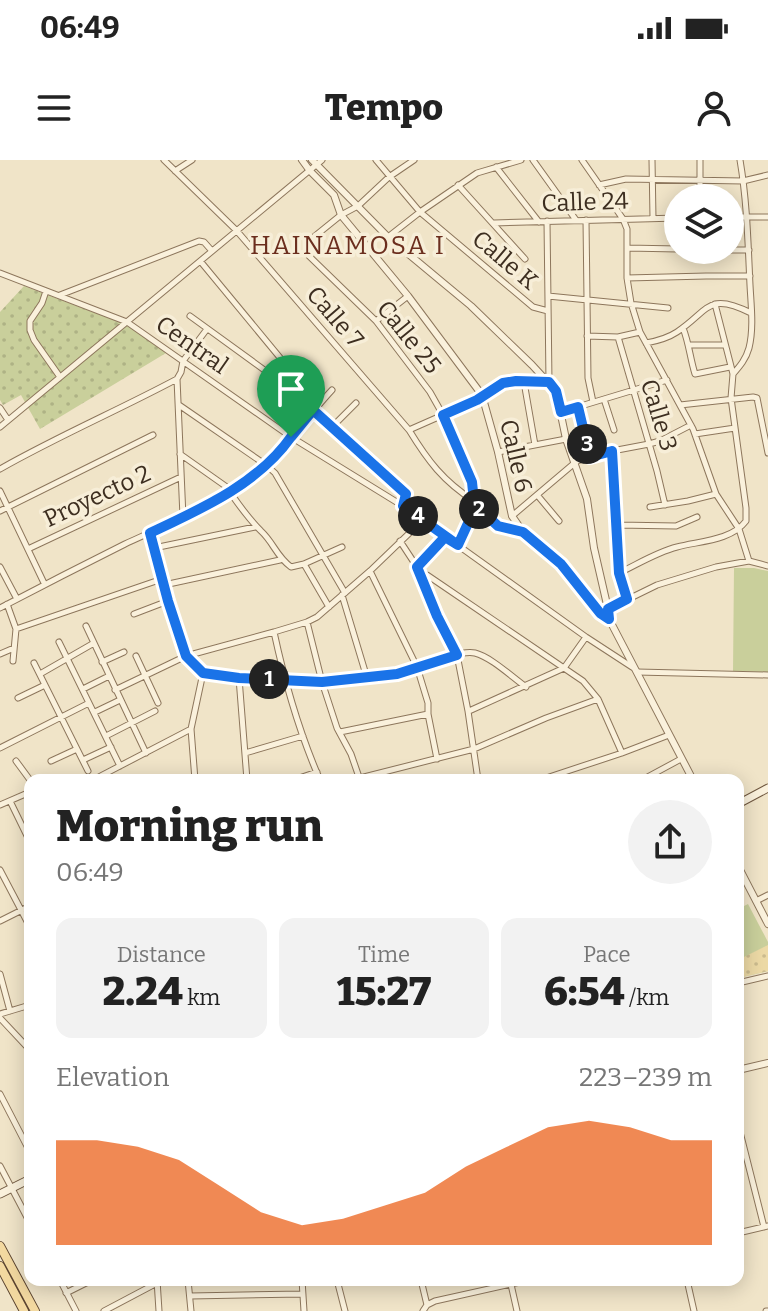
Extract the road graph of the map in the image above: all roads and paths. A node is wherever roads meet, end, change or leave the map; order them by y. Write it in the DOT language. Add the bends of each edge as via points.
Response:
graph roads {
  1 [pos="164,160"];
  2 [pos="192,160"];
  3 [pos="302,160"];
  4 [pos="322,160"];
  5 [pos="376,160"];
  6 [pos="414,160"];
  7 [pos="521,160"];
  8 [pos="533,160"];
  9 [pos="582,160"];
  10 [pos="652,160"];
  11 [pos="700,160"];
  12 [pos="740,160"];
  13 [pos="313,166"];
  14 [pos="496,167"];
  15 [pos="175,171"];
  16 [pos="768,175"];
  17 [pos="389,177"];
  18 [pos="653,180"];
  19 [pos="700,180"];
  20 [pos="743,181"];
  21 [pos="700,184"];
  22 [pos="458,185"];
  23 [pos="599,185"];
  24 [pos="358,206"];
  25 [pos="420,212"];
  26 [pos="341,215"];
  27 [pos="747,217"];
  28 [pos="768,217"];
  29 [pos="653,218"];
  30 [pos="664,218"];
  31 [pos="623,219"];
  32 [pos="586,220"];
  33 [pos="547,221"];
  34 [pos="577,221"];
  35 [pos="539,222"];
  36 [pos="494,223"];
  37 [pos="236,230"];
  38 [pos="388,237"];
  39 [pos="627,248"];
  40 [pos="664,249"];
  41 [pos="744,250"];
  42 [pos="749,250"];
  43 [pos="212,251"];
  44 [pos="525,259"];
  45 [pos="201,262"];
  46 [pos="0,273"];
  47 [pos="750,276"];
  48 [pos="627,278"];
  49 [pos="46,291"];
  50 [pos="59,295"];
  51 [pos="408,296"];
  52 [pos="548,296"];
  53 [pos="587,300"];
  54 [pos="631,303"];
  55 [pos="715,304"];
  56 [pos="668,308"];
  57 [pos="548,311"];
  58 [pos="751,313"];
  59 [pos="190,316"];
  60 [pos="376,321"];
  61 [pos="127,322"];
  62 [pos="683,328"];
  63 [pos="207,329"];
  64 [pos="640,332"];
  65 [pos="587,336"];
  66 [pos="618,337"];
  67 [pos="646,343"];
  68 [pos="690,345"];
  69 [pos="725,345"];
  70 [pos="183,361"];
  71 [pos="730,367"];
  72 [pos="733,374"];
  73 [pos="60,377"];
  74 [pos="177,379"];
  75 [pos="667,380"];
  76 [pos="524,382"];
  77 [pos="549,382"];
  78 [pos="285,385"];
  79 [pos="332,390"];
  80 [pos="633,390"];
  81 [pos="482,395"];
  82 [pos="731,398"];
  83 [pos="604,399"];
  84 [pos="593,402"];
  85 [pos="356,403"];
  86 [pos="179,405"];
  87 [pos="680,405"];
  88 [pos="578,407"];
  89 [pos="0,408"];
  90 [pos="313,410"];
  91 [pos="561,412"];
  92 [pos="443,415"];
  93 [pos="8,420"];
  94 [pos="691,425"];
  95 [pos="0,427"];
  96 [pos="332,427"];
  97 [pos="735,428"];
  98 [pos="409,430"];
  99 [pos="614,430"];
  100 [pos="695,434"];
  101 [pos="153,435"];
  102 [pos="291,437"];
  103 [pos="566,439"];
  104 [pos="649,444"];
  105 [pos="535,445"];
  106 [pos="612,451"];
  107 [pos="498,452"];
  108 [pos="768,453"];
  109 [pos="180,454"];
  110 [pos="590,457"];
  111 [pos="576,463"];
  112 [pos="266,465"];
  113 [pos="0,469"];
  114 [pos="181,477"];
  115 [pos="231,490"];
  116 [pos="0,491"];
  117 [pos="716,494"];
  118 [pos="538,496"];
  119 [pos="475,504"];
  120 [pos="665,505"];
  121 [pos="403,506"];
  122 [pos="8,507"];
  123 [pos="650,507"];
  124 [pos="0,511"];
  125 [pos="512,516"];
  126 [pos="183,517"];
  127 [pos="697,517"];
  128 [pos="423,520"];
  129 [pos="559,521"];
  130 [pos="618,525"];
  131 [pos="255,527"];
  132 [pos="739,529"];
  133 [pos="523,532"];
  134 [pos="150,533"];
  135 [pos="445,537"];
  136 [pos="400,541"];
  137 [pos="458,545"];
  138 [pos="342,547"];
  139 [pos="154,548"];
  140 [pos="28,549"];
  141 [pos="324,556"];
  142 [pos="280,560"];
  143 [pos="749,561"];
  144 [pos="304,564"];
  145 [pos="768,566"];
  146 [pos="417,567"];
  147 [pos="0,569"];
  148 [pos="370,571"];
  149 [pos="619,573"];
  150 [pos="424,577"];
  151 [pos="163,582"];
  152 [pos="44,583"];
  153 [pos="343,594"];
  154 [pos="17,599"];
  155 [pos="627,599"];
  156 [pos="168,601"];
  157 [pos="7,604"];
  158 [pos="329,607"];
  159 [pos="0,608"];
  160 [pos="608,609"];
  161 [pos="134,614"];
  162 [pos="609,619"];
  163 [pos="307,622"];
  164 [pos="86,626"];
  165 [pos="16,629"];
  166 [pos="274,632"];
  167 [pos="586,637"];
  168 [pos="59,642"];
  169 [pos="94,643"];
  170 [pos="14,648"];
  171 [pos="124,652"];
  172 [pos="0,654"];
  173 [pos="457,655"];
  174 [pos="136,656"];
  175 [pos="186,656"];
  176 [pos="67,658"];
  177 [pos="13,661"];
  178 [pos="102,662"];
  179 [pos="34,663"];
  180 [pos="417,667"];
  181 [pos="564,668"];
  182 [pos="635,670"];
  183 [pos="203,673"];
  184 [pos="40,674"];
  185 [pos="146,675"];
  186 [pos="768,675"];
  187 [pos="109,676"];
  188 [pos="239,678"];
  189 [pos="367,678"];
  190 [pos="284,680"];
  191 [pos="322,682"];
  192 [pos="45,685"];
  193 [pos="526,687"];
  194 [pos="83,689"];
  195 [pos="115,690"];
  196 [pos="18,698"];
  197 [pos="598,699"];
  198 [pos="120,700"];
  199 [pos="89,703"];
  200 [pos="158,703"];
  201 [pos="155,711"];
  202 [pos="468,711"];
  203 [pos="95,712"];
  204 [pos="428,714"];
  205 [pos="60,716"];
  206 [pos="132,723"];
  207 [pos="191,729"];
  208 [pos="340,732"];
  209 [pos="669,735"];
  210 [pos="106,736"];
  211 [pos="303,736"];
  212 [pos="111,747"];
  213 [pos="0,748"];
  214 [pos="77,749"];
  215 [pos="474,749"];
  216 [pos="146,753"];
  217 [pos="245,753"];
  218 [pos="622,753"];
  219 [pos="437,759"];
  220 [pos="681,759"];
  221 [pos="83,760"];
  222 [pos="16,761"];
  223 [pos="51,761"];
  224 [pos="120,766"];
  225 [pos="88,771"];
  226 [pos="317,772"];
  227 [pos="26,774"];
  228 [pos="105,774"];
  229 [pos="195,774"];
  230 [pos="247,774"];
  231 [pos="311,774"];
  232 [pos="358,774"];
  233 [pos="379,774"];
  234 [pos="477,774"];
  235 [pos="558,774"];
  236 [pos="653,774"];
  237 [pos="690,774"];
  238 [pos="768,788"];
  239 [pos="24,795"];
  240 [pos="10,801"];
  241 [pos="744,801"];
  242 [pos="0,805"];
  243 [pos="24,830"];
  244 [pos="0,870"];
  245 [pos="744,878"];
  246 [pos="3,882"];
  247 [pos="768,895"];
  248 [pos="756,901"];
  249 [pos="24,909"];
  250 [pos="21,910"];
  251 [pos="24,916"];
  252 [pos="0,921"];
  253 [pos="768,924"];
  254 [pos="0,974"];
  255 [pos="768,976"];
  256 [pos="744,982"];
  257 [pos="24,1007"];
  258 [pos="10,1011"];
  259 [pos="0,1016"];
  260 [pos="24,1043"];
  261 [pos="768,1063"];
  262 [pos="744,1069"];
  263 [pos="0,1094"];
  264 [pos="24,1140"];
  265 [pos="744,1146"];
  266 [pos="0,1166"];
  267 [pos="24,1182"];
  268 [pos="12,1188"];
  269 [pos="0,1194"];
  270 [pos="24,1211"];
  271 [pos="766,1226"];
  272 [pos="744,1232"];
  273 [pos="0,1246"];
  274 [pos="1,1270"];
  275 [pos="63,1286"];
  276 [pos="80,1286"];
  277 [pos="150,1286"];
  278 [pos="157,1286"];
  279 [pos="189,1286"];
  280 [pos="302,1286"];
  281 [pos="339,1286"];
  282 [pos="422,1286"];
  283 [pos="497,1286"];
  284 [pos="511,1286"];
  285 [pos="688,1286"];
  286 [pos="66,1293"];
  287 [pos="303,1294"];
  288 [pos="190,1296"];
  289 [pos="425,1308"];
  290 [pos="24,1311"];
  291 [pos="35,1311"];
  292 [pos="76,1311"];
  293 [pos="104,1311"];
  294 [pos="159,1311"];
  295 [pos="191,1311"];
  296 [pos="304,1311"];
  297 [pos="345,1311"];
  298 [pos="517,1311"];
  299 [pos="694,1311"];
  1 -- 15 [label="street, Calle 7"];
  2 -- 15 [label="street"];
  3 -- 13 [label="street"];
  4 -- 13 [label="street"];
  5 -- 17 [label="street, Calle K"];
  6 -- 17 [label="street"];
  7 -- 14 [label="street"];
  8 -- 34 [label="street"];
  9 -- 23 [label="street"];
  10 -- 18 [label="street"];
  11 -- 19 [label="street"];
  12 -- 20 [label="street"];
  13 -- 24 [label="street"];
  13 -- 26 [label="street"];
  13 -- 37 [label="street"];
  14 -- 22 [label="street"];
  14 -- 35 [label="street"];
  15 -- 37 [label="street, Calle 7"];
  16 -- 20 [label="street"];
  17 -- 24 [label="street"];
  17 -- 25 [label="street, Calle K"];
  18 -- 19 [label="street"];
  18 -- 23 [label="street"];
  18 -- 29 [label="street"];
  19 -- 20 [label="street"];
  19 -- 21 [label="street"];
  20 -- 27 [label="street"];
  22 -- 25 [label="street"];
  22 -- 36 [label="street"];
  23 -- 31 [label="street"];
  24 -- 26 [label="street"];
  24 -- 38 [label="street"];
  25 -- 38 [label="street"];
  25 -- 57 [label="street, Calle K" via="533,307"];
  26 -- 51 [label="street, Calle 6"];
  26 -- 60 [label="street, Calle 25" via="309,242 309,256"];
  27 -- 28 [label="street"];
  27 -- 42 [label="street"];
  29 -- 30 [label="street, Calle 24"];
  29 -- 31 [label="street, Calle 24"];
  31 -- 32 [label="street, Calle 24"];
  31 -- 39 [label="street"];
  32 -- 34 [label="street, Calle 24"];
  32 -- 53 [label="street"];
  33 -- 34 [label="street, Calle 24"];
  33 -- 35 [label="street, Calle 24"];
  33 -- 52 [label="street"];
  35 -- 36 [label="street, Calle 24"];
  36 -- 44 [label="street"];
  37 -- 43 [label="street"];
  37 -- 98 [label="street, Calle 7"];
  38 -- 77 [label="street" via="471,306"];
  39 -- 40 [label="street"];
  39 -- 48 [label="street"];
  41 -- 42 [label="street"];
  42 -- 47 [label="street"];
  43 -- 45 [label="street"];
  43 -- 50 [label="street" via="199,241"];
  45 -- 61 [label="street"];
  45 -- 78 [label="street" via="291,371"];
  46 -- 49 [label="street, Central"];
  47 -- 48 [label="street"];
  47 -- 58 [label="street"];
  48 -- 54 [label="street"];
  49 -- 50 [label="street, Central"];
  49 -- 73 [label="street" via="30,330"];
  50 -- 61 [label="street, Central"];
  51 -- 60 [label="street"];
  51 -- 81 [label="street, Calle 6"];
  52 -- 53 [label="street"];
  52 -- 57 [label="street"];
  53 -- 54 [label="street"];
  53 -- 65 [label="street"];
  54 -- 56 [label="street"];
  54 -- 64 [label="street"];
  55 -- 58 [label="street"];
  55 -- 62 [label="street"];
  55 -- 69 [label="street"];
  57 -- 77 [label="street"];
  58 -- 72 [label="street" via="749,347"];
  59 -- 63 [label="street"];
  60 -- 92 [label="street, Calle 25"];
  61 -- 70 [label="street, Central"];
  61 -- 73 [label="street"];
  62 -- 67 [label="street"];
  62 -- 68 [label="street"];
  63 -- 70 [label="street"];
  63 -- 78 [label="street"];
  64 -- 66 [label="street"];
  64 -- 67 [label="street"];
  65 -- 66 [label="street"];
  65 -- 84 [label="street"];
  66 -- 80 [label="street, Calle 3"];
  67 -- 75 [label="street"];
  68 -- 69 [label="street"];
  68 -- 71 [label="street" via="695,374"];
  69 -- 71 [label="street"];
  70 -- 74 [label="street"];
  70 -- 102 [label="street, Central"];
  71 -- 72 [label="street"];
  72 -- 82 [label="street"];
  73 -- 93 [label="street"];
  74 -- 86 [label="street"];
  74 -- 113 [label="street"];
  75 -- 80 [label="street"];
  75 -- 87 [label="street"];
  76 -- 77 [label="street"];
  76 -- 81 [label="street" via="503,383"];
  76 -- 105 [label="street"];
  77 -- 91 [label="street"];
  78 -- 90 [label="street"];
  79 -- 90 [label="street"];
  80 -- 83 [label="street"];
  80 -- 104 [label="street, Calle 3"];
  81 -- 92 [label="street"];
  81 -- 107 [label="street, Calle 6"];
  82 -- 87 [label="street"];
  82 -- 97 [label="street"];
  82 -- 108 [label="street" via="757,398"];
  83 -- 84 [label="street"];
  83 -- 99 [label="street"];
  84 -- 88 [label="street"];
  85 -- 96 [label="street"];
  86 -- 109 [label="street"];
  86 -- 112 [label="street"];
  87 -- 94 [label="street"];
  88 -- 91 [label="street"];
  88 -- 110 [label="street"];
  89 -- 93 [label="street"];
  90 -- 96 [label="street"];
  90 -- 102 [label="street"];
  91 -- 103 [label="street"];
  92 -- 98 [label="street"];
  92 -- 119 [label="street, Calle 25" via="472,482"];
  93 -- 95 [label="street"];
  94 -- 100 [label="street"];
  94 -- 104 [label="street"];
  96 -- 121 [label="street" via="406,494"];
  97 -- 100 [label="street"];
  97 -- 132 [label="street" via="747,515"];
  98 -- 119 [label="street, Calle 7" via="433,467"];
  100 -- 117 [label="street"];
  101 -- 122 [label="street"];
  102 -- 112 [label="street"];
  102 -- 121 [label="street, Central"];
  103 -- 105 [label="street"];
  103 -- 111 [label="street"];
  104 -- 106 [label="street"];
  104 -- 120 [label="street, Calle 3"];
  105 -- 107 [label="street"];
  106 -- 110 [label="street"];
  106 -- 130 [label="street"];
  107 -- 125 [label="street, Calle 6"];
  109 -- 114 [label="street"];
  109 -- 115 [label="street"];
  110 -- 111 [label="street"];
  111 -- 118 [label="street"];
  111 -- 160 [label="street"];
  112 -- 115 [label="street"];
  112 -- 141 [label="street"];
  114 -- 126 [label="street"];
  114 -- 140 [label="street, Proyecto 2"];
  115 -- 126 [label="street"];
  115 -- 131 [label="street"];
  116 -- 122 [label="street"];
  117 -- 120 [label="street"];
  117 -- 132 [label="street"];
  118 -- 125 [label="street"];
  118 -- 129 [label="street"];
  119 -- 133 [label="street, Calle 7" via="498,526"];
  119 -- 137 [label="street"];
  120 -- 123 [label="street"];
  121 -- 128 [label="street, Central"];
  122 -- 124 [label="street"];
  122 -- 140 [label="street"];
  125 -- 133 [label="street, Calle 6"];
  126 -- 134 [label="street"];
  127 -- 130 [label="street" via="676,526"];
  128 -- 135 [label="street, Central"];
  128 -- 136 [label="street"];
  130 -- 149 [label="street"];
  131 -- 139 [label="street"];
  131 -- 142 [label="street"];
  132 -- 143 [label="street"];
  132 -- 149 [label="street" via="675,547"];
  133 -- 162 [label="street, Calle 6" via="561,564"];
  134 -- 139 [label="street"];
  134 -- 152 [label="street"];
  135 -- 137 [label="street, Central"];
  135 -- 146 [label="street"];
  136 -- 146 [label="street"];
  136 -- 148 [label="street"];
  137 -- 167 [label="street, Central"];
  138 -- 141 [label="street"];
  139 -- 151 [label="street"];
  140 -- 152 [label="street"];
  141 -- 144 [label="street"];
  141 -- 153 [label="street"];
  142 -- 144 [label="street" via="292,568"];
  142 -- 151 [label="street"];
  143 -- 145 [label="street"];
  143 -- 155 [label="street" via="657,585"];
  144 -- 158 [label="street"];
  146 -- 150 [label="street"];
  147 -- 154 [label="street"];
  148 -- 153 [label="street"];
  148 -- 180 [label="street"];
  149 -- 155 [label="street"];
  150 -- 173 [label="street"];
  150 -- 181 [label="street"];
  151 -- 156 [label="street"];
  151 -- 165 [label="street"];
  152 -- 154 [label="street"];
  153 -- 158 [label="street"];
  153 -- 189 [label="street"];
  154 -- 157 [label="street"];
  155 -- 160 [label="street"];
  156 -- 161 [label="street"];
  156 -- 175 [label="street"];
  157 -- 159 [label="street"];
  157 -- 165 [label="street"];
  158 -- 163 [label="street"];
  160 -- 162 [label="street"];
  162 -- 182 [label="street"];
  163 -- 166 [label="street"];
  163 -- 191 [label="street"];
  164 -- 169 [label="street"];
  165 -- 170 [label="street"];
  166 -- 175 [label="street"];
  166 -- 190 [label="street"];
  167 -- 181 [label="street"];
  167 -- 182 [label="street, Central"];
  168 -- 176 [label="street"];
  169 -- 176 [label="street"];
  169 -- 178 [label="street"];
  170 -- 172 [label="street"];
  170 -- 177 [label="street"];
  171 -- 178 [label="street"];
  173 -- 180 [label="street"];
  173 -- 193 [label="street" via="480,655"];
  173 -- 202 [label="street"];
  174 -- 185 [label="street"];
  175 -- 183 [label="street"];
  175 -- 185 [label="street"];
  176 -- 184 [label="street"];
  176 -- 194 [label="street"];
  178 -- 187 [label="street"];
  179 -- 184 [label="street"];
  180 -- 189 [label="street"];
  180 -- 204 [label="street"];
  181 -- 193 [label="street"];
  181 -- 197 [label="street"];
  182 -- 186 [label="street"];
  182 -- 209 [label="street"];
  183 -- 188 [label="street"];
  183 -- 207 [label="street"];
  184 -- 192 [label="street"];
  185 -- 195 [label="street"];
  185 -- 200 [label="street"];
  187 -- 194 [label="street"];
  187 -- 195 [label="street"];
  188 -- 190 [label="street"];
  188 -- 217 [label="street"];
  189 -- 191 [label="street"];
  190 -- 191 [label="street"];
  190 -- 211 [label="street"];
  191 -- 208 [label="street"];
  192 -- 196 [label="street"];
  192 -- 205 [label="street"];
  193 -- 202 [label="street"];
  194 -- 199 [label="street"];
  195 -- 198 [label="street"];
  197 -- 215 [label="street"];
  197 -- 218 [label="street"];
  198 -- 203 [label="street"];
  198 -- 206 [label="street"];
  199 -- 203 [label="street"];
  199 -- 205 [label="street"];
  201 -- 206 [label="street"];
  202 -- 215 [label="street"];
  203 -- 210 [label="street"];
  204 -- 208 [label="street"];
  204 -- 219 [label="street"];
  205 -- 213 [label="street"];
  205 -- 214 [label="street"];
  206 -- 210 [label="street"];
  206 -- 216 [label="street"];
  207 -- 216 [label="street"];
  207 -- 229 [label="street"];
  208 -- 232 [label="street"];
  209 -- 218 [label="street"];
  209 -- 220 [label="street"];
  210 -- 212 [label="street"];
  211 -- 217 [label="street"];
  211 -- 226 [label="street"];
  212 -- 221 [label="street"];
  212 -- 224 [label="street"];
  214 -- 221 [label="street"];
  214 -- 223 [label="street"];
  215 -- 219 [label="street"];
  215 -- 234 [label="street"];
  216 -- 224 [label="street"];
  217 -- 230 [label="street"];
  218 -- 235 [label="street"];
  219 -- 233 [label="street"];
  220 -- 236 [label="street"];
  220 -- 237 [label="street"];
  221 -- 225 [label="street"];
  222 -- 227 [label="street"];
  224 -- 228 [label="street"];
  226 -- 231 [label="street"];
  238 -- 241 [label="main road"];
  239 -- 240 [label="street"];
  240 -- 242 [label="street"];
  240 -- 243 [label="street"];
  244 -- 246 [label="street"];
  245 -- 248 [label="street"];
  246 -- 250 [label="street"];
  247 -- 248 [label="street"];
  248 -- 253 [label="street"];
  249 -- 250 [label="street"];
  250 -- 251 [label="street"];
  250 -- 252 [label="street"];
  254 -- 258 [label="street"];
  255 -- 256 [label="street"];
  257 -- 258 [label="street"];
  258 -- 259 [label="street"];
  259 -- 260 [label="street"];
  261 -- 262 [label="street"];
  263 -- 264 [label="street"];
  265 -- 271 [label="street"];
  266 -- 268 [label="street"];
  267 -- 268 [label="main road"];
  268 -- 269 [label="main road"];
  268 -- 270 [label="street"];
  271 -- 272 [label="street"];
  273 -- 291 [label="main road"];
  274 -- 290 [label="main road"];
  275 -- 286 [label="street"];
  276 -- 286 [label="street"];
  277 -- 293 [label="street"];
  278 -- 294 [label="street"];
  279 -- 288 [label="street"];
  280 -- 287 [label="street"];
  281 -- 297 [label="street"];
  282 -- 289 [label="street"];
  283 -- 289 [label="street"];
  284 -- 298 [label="street"];
  285 -- 299 [label="street"];
  286 -- 292 [label="street"];
  287 -- 288 [label="street"];
  287 -- 296 [label="street"];
  288 -- 295 [label="street"];
}
